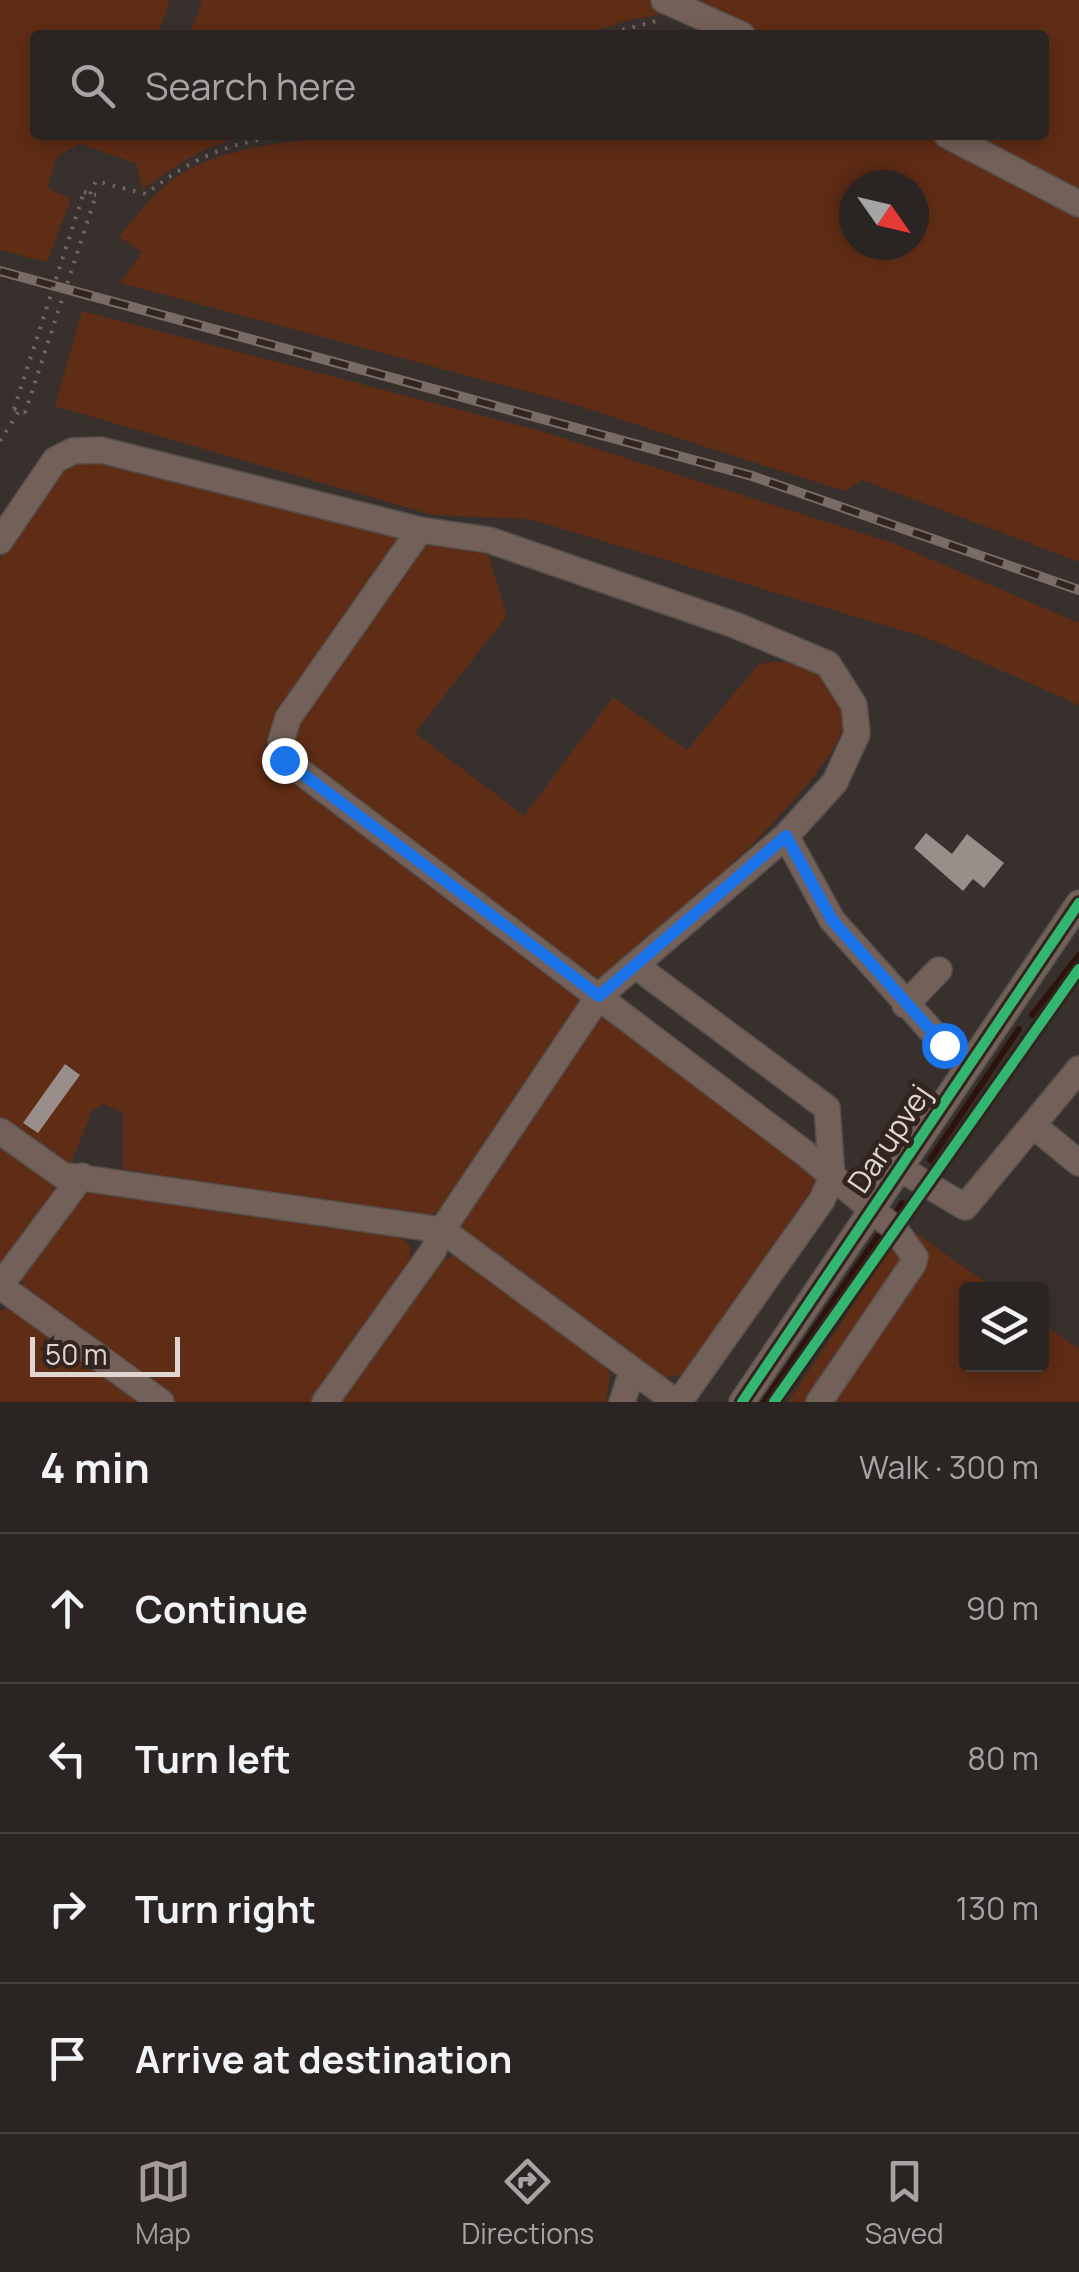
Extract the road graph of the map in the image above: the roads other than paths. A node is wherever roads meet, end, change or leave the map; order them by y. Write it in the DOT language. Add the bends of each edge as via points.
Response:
graph roads {
  1 [pos="664,0"];
  2 [pos="731,30"];
  3 [pos="956,140"];
  4 [pos="1079,204"];
  5 [pos="420,530"];
  6 [pos="0,540"];
  7 [pos="786,836"];
  8 [pos="1079,903"];
  9 [pos="636,966"];
  10 [pos="938,970"];
  11 [pos="599,996"];
  12 [pos="905,1005"];
  13 [pos="944,1045"];
  14 [pos="1079,1069"];
  15 [pos="1034,1126"];
  16 [pos="0,1131"];
  17 [pos="1079,1162"];
  18 [pos="901,1169"];
  19 [pos="82,1176"];
  20 [pos="832,1176"];
  21 [pos="873,1209"];
  22 [pos="442,1230"];
  23 [pos="0,1286"];
  24 [pos="632,1372"];
  25 [pos="161,1402"];
  26 [pos="325,1402"];
  27 [pos="622,1402"];
  28 [pos="678,1402"];
  29 [pos="742,1402"];
  30 [pos="819,1402"];
  1 -- 2 [label="street"];
  3 -- 4 [label="street"];
  5 -- 6 [label="street" via="101,450 55,460"];
  5 -- 7 [label="street" via="489,540 828,664 854,705 857,734 835,782"];
  5 -- 11 [label="street" via="288,718 284,760"];
  7 -- 9 [label="street"];
  7 -- 12 [label="street" via="832,920"];
  8 -- 18 [label="street, Darupvej"];
  9 -- 11 [label="street"];
  9 -- 20 [label="street" via="827,1108"];
  10 -- 12 [label="street"];
  11 -- 20 [label="street"];
  11 -- 22 [label="street"];
  12 -- 13 [label="street"];
  14 -- 15 [label="street"];
  15 -- 17 [label="street"];
  15 -- 18 [label="street" via="966,1206"];
  16 -- 19 [label="street" via="62,1175"];
  18 -- 21 [label="street, Darupvej"];
  19 -- 22 [label="street"];
  19 -- 23 [label="street"];
  20 -- 21 [label="street"];
  20 -- 28 [label="street" via="756,1298"];
  21 -- 29 [label="street, Darupvej"];
  21 -- 30 [label="street" via="915,1257"];
  22 -- 24 [label="street"];
  22 -- 26 [label="street"];
  23 -- 25 [label="street"];
  24 -- 27 [label="street"];
  24 -- 28 [label="street"];
}
